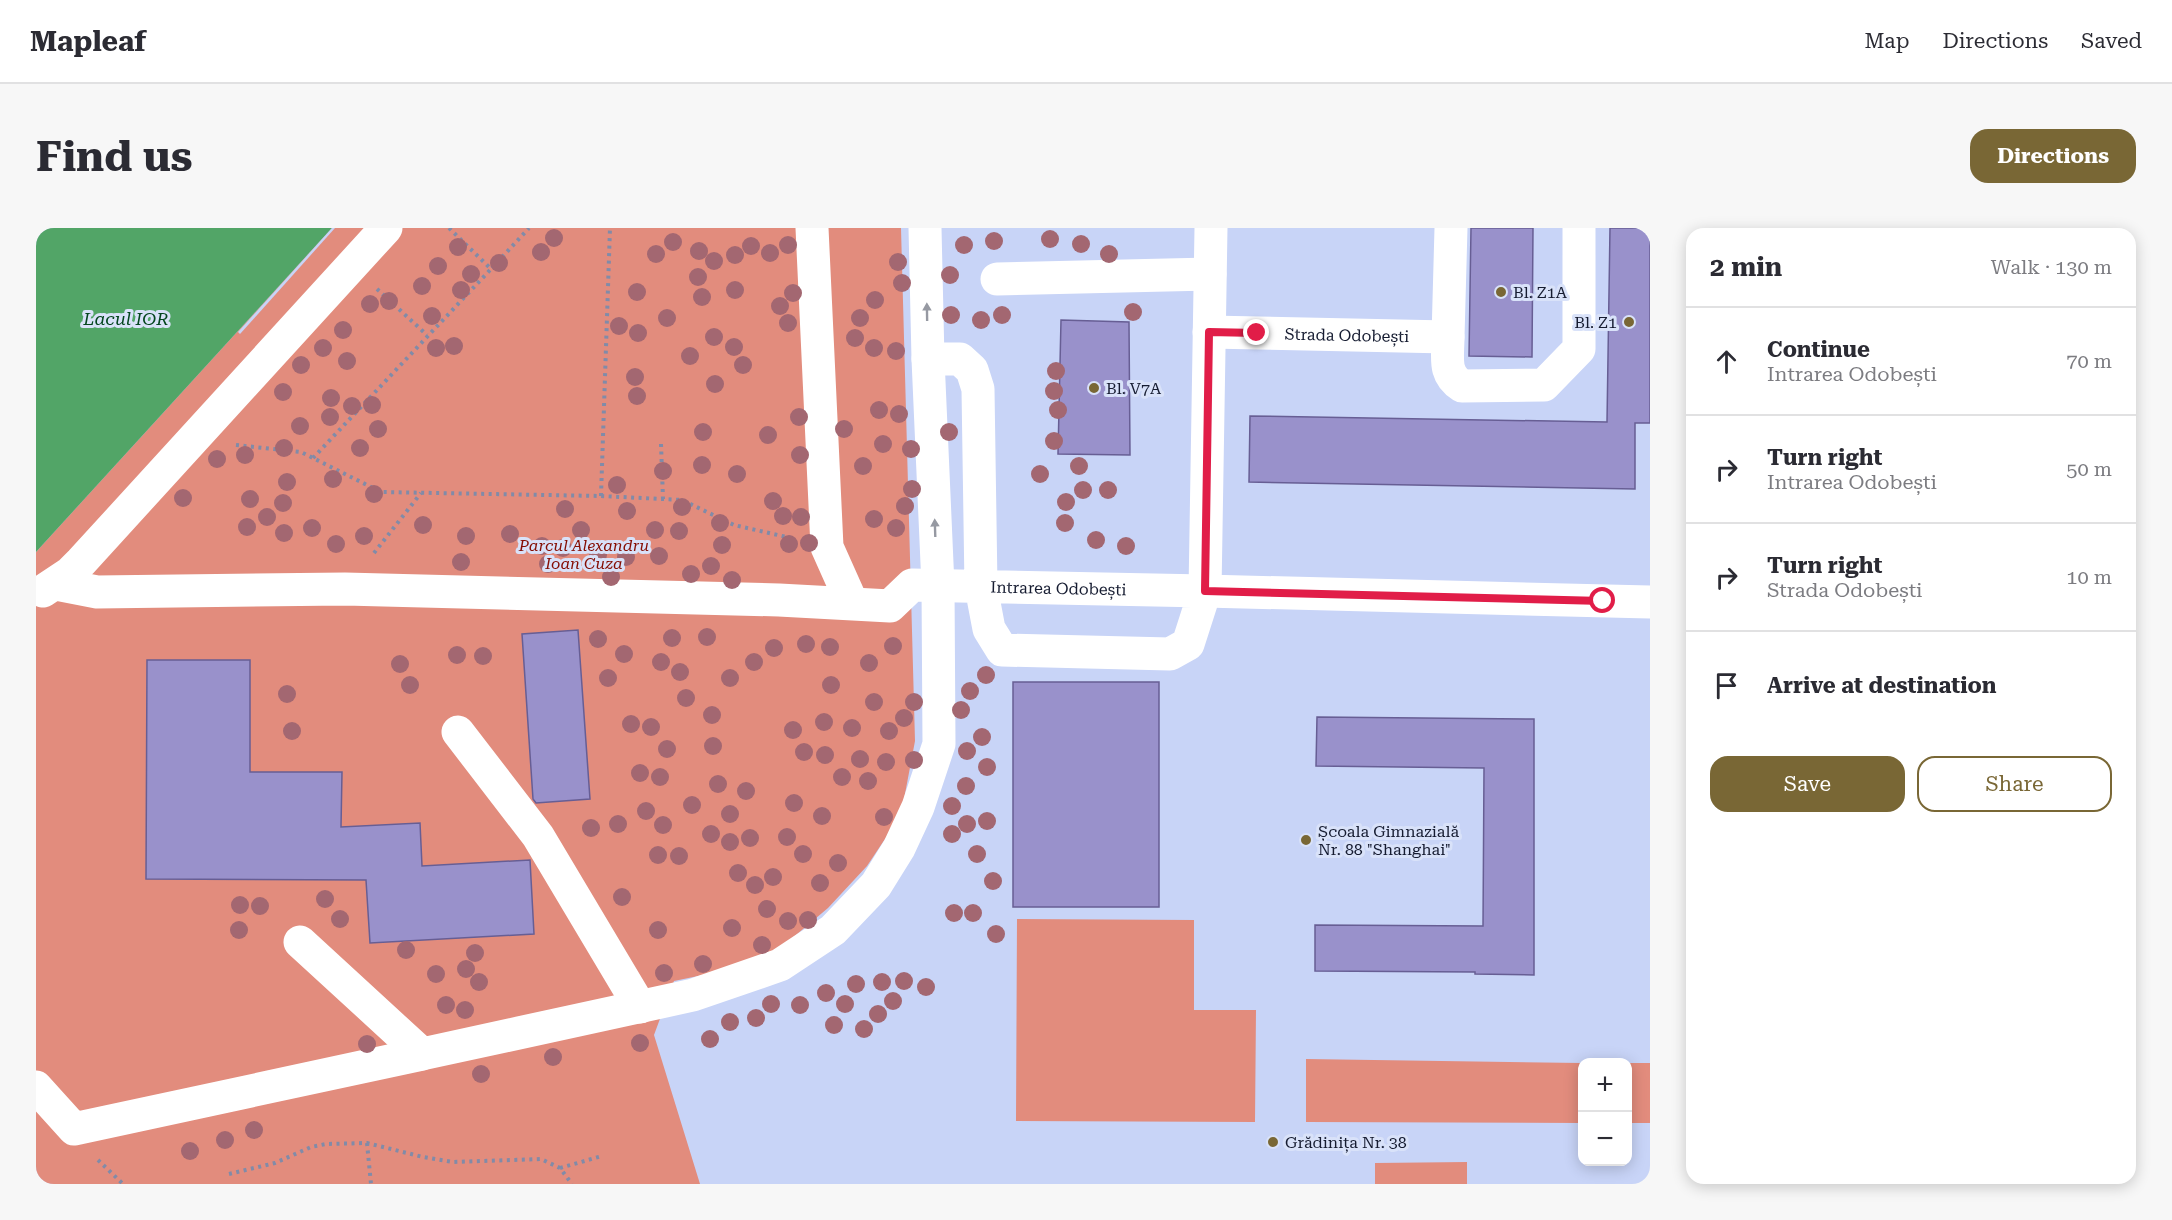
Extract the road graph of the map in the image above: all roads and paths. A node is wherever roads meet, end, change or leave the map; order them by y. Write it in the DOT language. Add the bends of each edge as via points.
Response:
graph roads {
  1 [pos="386,228"];
  2 [pos="449,228"];
  3 [pos="529,228"];
  4 [pos="610,228"];
  5 [pos="812,228"];
  6 [pos="925,228"];
  7 [pos="1211,228"];
  8 [pos="1451,228"];
  9 [pos="1579,228"];
  10 [pos="352,266"];
  11 [pos="491,269"];
  12 [pos="1210,274"];
  13 [pos="997,279"];
  14 [pos="1209,332"];
  15 [pos="427,335"];
  16 [pos="1448,337"];
  17 [pos="928,359"];
  18 [pos="192,441"];
  19 [pos="661,444"];
  20 [pos="313,458"];
  21 [pos="421,493"];
  22 [pos="601,496"];
  23 [pos="663,499"];
  24 [pos="827,547"];
  25 [pos="925,586"];
  26 [pos="981,587"];
  27 [pos="46,589"];
  28 [pos="345,589"];
  29 [pos="1205,591"];
  30 [pos="1650,602"];
  31 [pos="852,603"];
  32 [pos="458,732"];
  33 [pos="300,942"];
  34 [pos="640,1008"];
  35 [pos="422,1054"];
  36 [pos="36,1087"];
  37 [pos="367,1143"];
  38 [pos="602,1156"];
  39 [pos="101,1164"];
  40 [pos="560,1168"];
  41 [pos="229,1173"];
  42 [pos="123,1184"];
  43 [pos="371,1184"];
  44 [pos="572,1184"];
  1 -- 10 [label="street"];
  2 -- 11 [label="path"];
  3 -- 11 [label="path"];
  4 -- 22 [label="path"];
  5 -- 24 [label="street"];
  17 -- 6 [label="street, one-way"];
  7 -- 12 [label="street"];
  8 -- 16 [label="street"];
  9 -- 16 [label="street" via="1579,349 1544,385 1462,386 1449,373"];
  10 -- 15 [label="path"];
  10 -- 18 [label="street"];
  11 -- 15 [label="path"];
  12 -- 13 [label="street"];
  12 -- 14 [label="street"];
  14 -- 16 [label="street, Strada Odobești"];
  14 -- 29 [label="street"];
  15 -- 20 [label="path"];
  25 -- 17 [label="street, one-way"];
  17 -- 26 [label="street" via="960,359 972,370 978,389"];
  18 -- 20 [label="path" via="301,452"];
  18 -- 27 [label="street" via="81,562"];
  19 -- 23 [label="path"];
  20 -- 21 [label="path" via="381,492"];
  21 -- 22 [label="path"];
  21 -- 28 [label="path"];
  22 -- 23 [label="path"];
  23 -- 24 [label="path" via="682,500 734,525"];
  24 -- 31 [label="street"];
  25 -- 26 [label="street, Intrarea Odobești"];
  25 -- 31 [label="street" via="890,606"];
  25 -- 34 [label="street" via="939,744 918,807 876,885 833,930 780,964 693,995"];
  26 -- 29 [label="street, Intrarea Odobești"];
  26 -- 29 [label="street" via="989,629 1002,650 1170,654 1188,644"];
  27 -- 28 [label="street"];
  28 -- 31 [label="street"];
  29 -- 30 [label="street, Intrarea Odobești"];
  32 -- 34 [label="street" via="538,836"];
  33 -- 35 [label="street"];
  34 -- 35 [label="street"];
  35 -- 36 [label="street" via="74,1129"];
  37 -- 40 [label="path" via="453,1162 541,1159"];
  37 -- 41 [label="path" via="311,1147 274,1164"];
  37 -- 43 [label="path"];
  38 -- 40 [label="path"];
  39 -- 42 [label="path"];
  40 -- 44 [label="path"];
}
